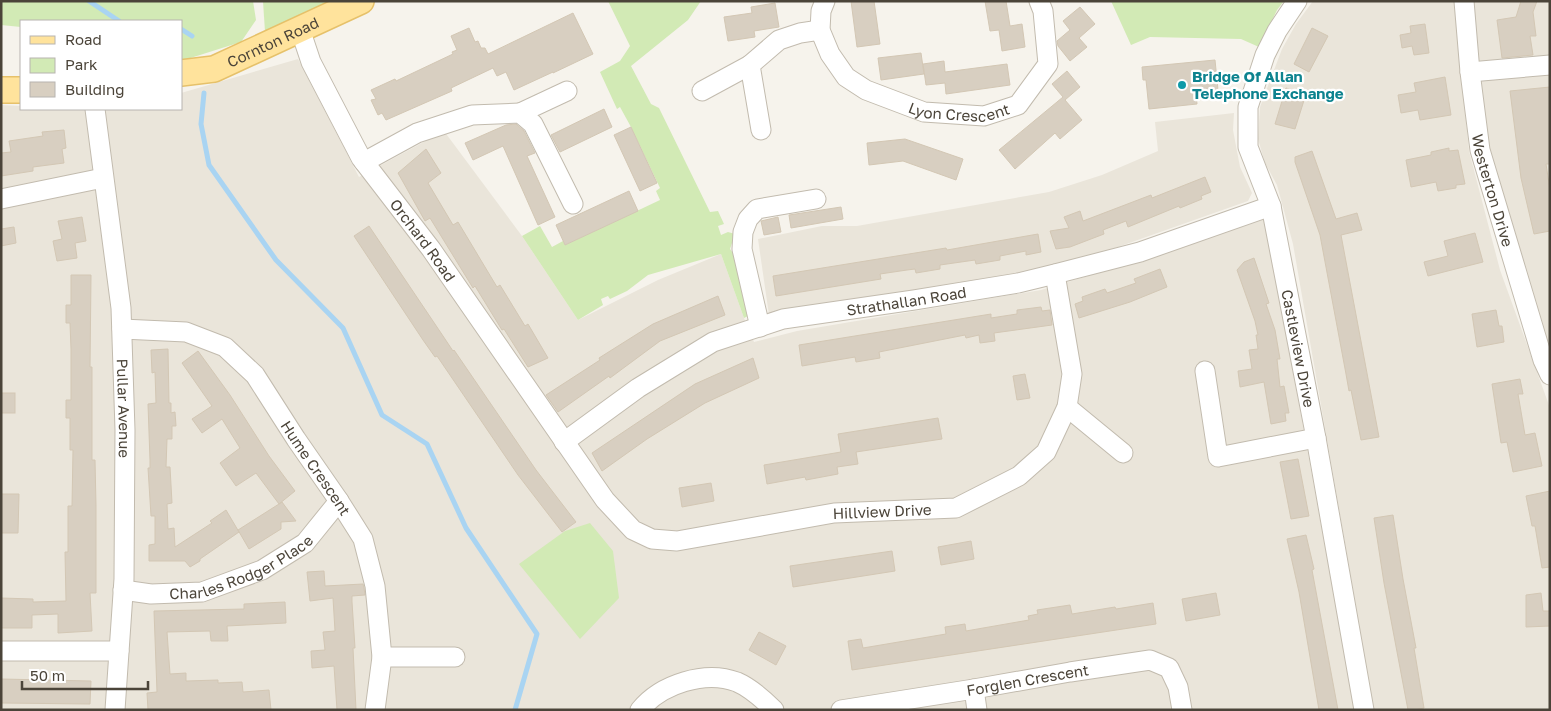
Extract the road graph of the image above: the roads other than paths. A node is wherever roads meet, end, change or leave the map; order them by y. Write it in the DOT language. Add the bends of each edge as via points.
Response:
graph roads {
  1 [pos="361,1"];
  2 [pos="825,1"];
  3 [pos="1039,1"];
  4 [pos="1297,1"];
  5 [pos="1464,1"];
  6 [pos="300,29"];
  7 [pos="820,30"];
  8 [pos="750,65"];
  9 [pos="1550,65"];
  10 [pos="1470,72"];
  11 [pos="182,73"];
  12 [pos="1,90"];
  13 [pos="20,90"];
  14 [pos="567,91"];
  15 [pos="702,91"];
  16 [pos="95,110"];
  17 [pos="520,113"];
  18 [pos="761,130"];
  19 [pos="364,162"];
  20 [pos="103,178"];
  21 [pos="1,199"];
  22 [pos="816,199"];
  23 [pos="573,204"];
  24 [pos="1271,206"];
  25 [pos="1055,274"];
  26 [pos="760,327"];
  27 [pos="122,329"];
  28 [pos="1547,366"];
  29 [pos="1205,371"];
  30 [pos="1067,407"];
  31 [pos="1316,438"];
  32 [pos="564,442"];
  33 [pos="1123,453"];
  34 [pos="339,501"];
  35 [pos="123,590"];
  36 [pos="1,651"];
  37 [pos="119,652"];
  38 [pos="382,657"];
  39 [pos="455,657"];
  40 [pos="974,690"];
  41 [pos="115,710"];
  42 [pos="375,710"];
  43 [pos="640,710"];
  44 [pos="774,710"];
  45 [pos="841,710"];
  46 [pos="977,710"];
  47 [pos="1182,710"];
  48 [pos="1364,710"];
  1 -- 6 [label="main road, Cornton Road"];
  2 -- 7 [label="street"];
  3 -- 7 [label="street, Lyon Crescent" via="1043,11 1048,64 1018,105 984,116 924,112 866,90 846,77 830,54"];
  4 -- 24 [label="street, Castleview Drive" via="1265,55 1248,107 1248,147"];
  5 -- 10 [label="street, Westerton Drive"];
  6 -- 11 [label="main road, Cornton Road" via="214,69"];
  6 -- 19 [label="street, Orchard Road" via="311,62"];
  7 -- 8 [label="street" via="779,40"];
  8 -- 15 [label="street"];
  8 -- 18 [label="street"];
  9 -- 10 [label="street"];
  10 -- 28 [label="street, Westerton Drive" via="1480,150"];
  12 -- 13 [label="main road"];
  14 -- 17 [label="street"];
  16 -- 20 [label="street, Pullar Avenue"];
  17 -- 19 [label="street" via="472,115 417,133"];
  17 -- 23 [label="street" via="533,124"];
  19 -- 32 [label="street, Orchard Road" via="431,249"];
  20 -- 21 [label="street"];
  20 -- 27 [label="street, Pullar Avenue"];
  22 -- 26 [label="street" via="757,209 748,219 742,249"];
  24 -- 25 [label="street, Strathallan Road" via="1140,252"];
  24 -- 31 [label="street, Castleview Drive"];
  25 -- 26 [label="street, Strathallan Road" via="1018,283 782,320"];
  25 -- 30 [label="street, Hillview Drive" via="1072,374"];
  26 -- 32 [label="street, Strathallan Road" via="713,342 638,388"];
  27 -- 34 [label="street, Hume Crescent" via="186,332 225,347 255,375"];
  27 -- 35 [label="street, Pullar Avenue" via="125,430"];
  29 -- 31 [label="street" via="1218,457"];
  30 -- 32 [label="street, Hillview Drive" via="1046,452 1019,476 956,508 834,513 677,541 652,538 633,530 604,500"];
  30 -- 33 [label="street"];
  31 -- 48 [label="street, Castleview Drive"];
  34 -- 35 [label="street, Charles Rodger Place" via="305,543 262,570 202,592 151,594"];
  34 -- 38 [label="street, Hume Crescent" via="363,539 375,586"];
  35 -- 37 [label="street, Pullar Avenue"];
  36 -- 37 [label="street"];
  37 -- 41 [label="street, Pullar Avenue"];
  38 -- 39 [label="street"];
  38 -- 42 [label="street, Hume Crescent"];
  40 -- 45 [label="street, Forglen Crescent"];
  40 -- 46 [label="street"];
  40 -- 47 [label="street, Forglen Crescent" via="1150,660 1169,668 1178,687"];
  43 -- 44 [label="street" via="669,686 699,679 724,678 739,683"];
}
